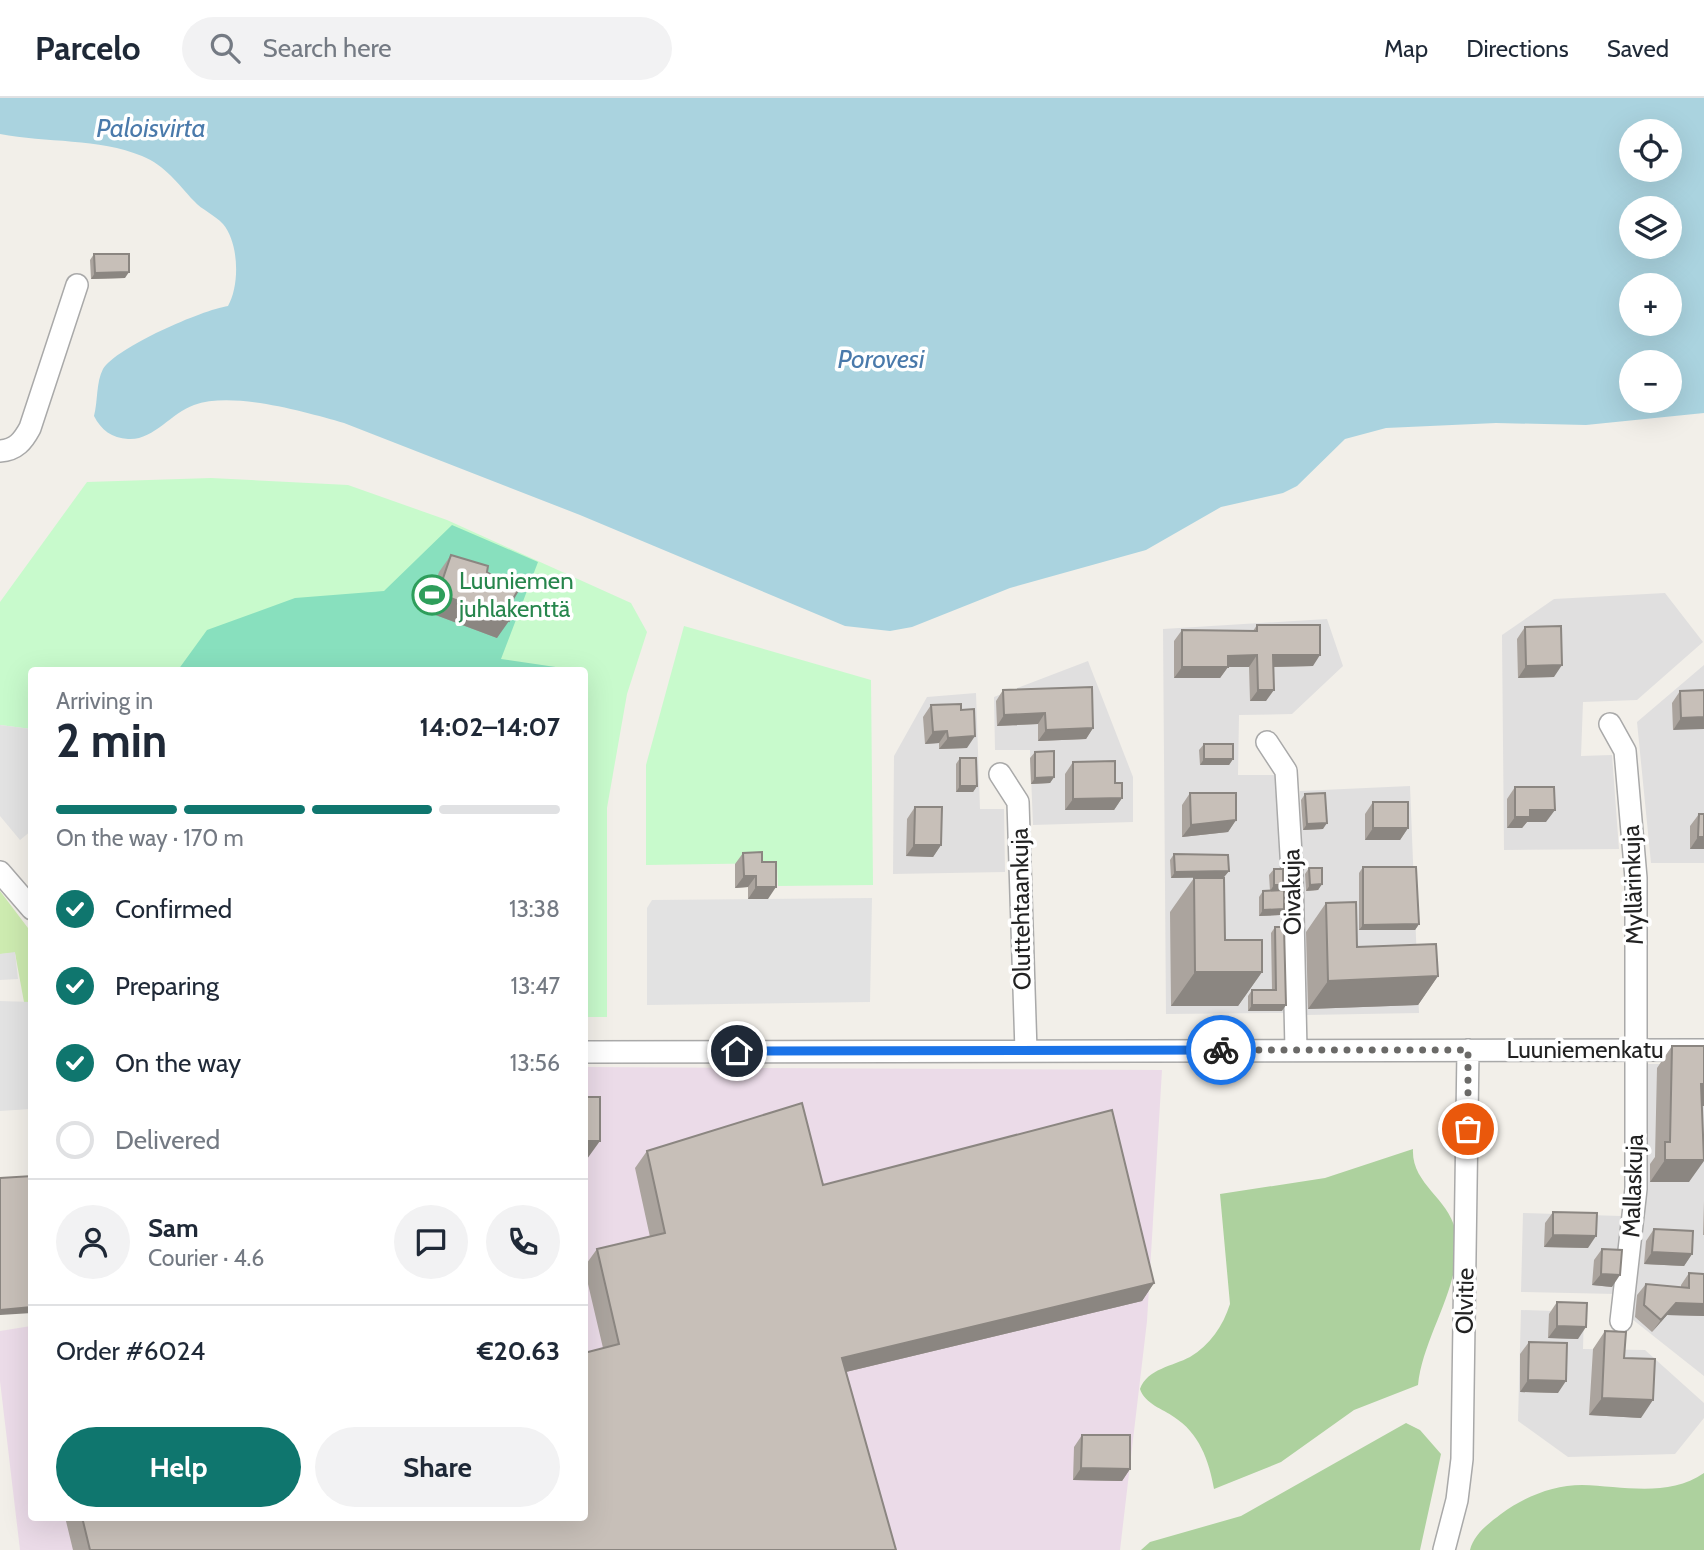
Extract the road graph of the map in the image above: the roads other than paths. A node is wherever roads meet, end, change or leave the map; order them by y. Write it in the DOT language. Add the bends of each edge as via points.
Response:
graph roads {
  1 [pos="78,285"];
  2 [pos="0,450"];
  3 [pos="1610,724"];
  4 [pos="1266,741"];
  5 [pos="1000,774"];
  6 [pos="0,872"];
  7 [pos="28,904"];
  8 [pos="1296,1049"];
  9 [pos="1468,1050"];
  10 [pos="1636,1050"];
  11 [pos="1704,1050"];
  12 [pos="1026,1051"];
  13 [pos="588,1052"];
  14 [pos="1621,1321"];
  15 [pos="1444,1550"];
  1 -- 2 [label="street" via="30,428 23,441"];
  3 -- 10 [label="street, Myllärinkuja" via="1625,751 1636,878"];
  4 -- 8 [label="street, Oivakuja" via="1286,771"];
  5 -- 12 [label="street, Oluttehtaankuja" via="1018,802"];
  6 -- 7 [label="street"];
  8 -- 9 [label="street, Luuniemenkatu"];
  8 -- 12 [label="street, Luuniemenkatu"];
  9 -- 10 [label="street, Luuniemenkatu"];
  9 -- 15 [label="street, Olvitie" via="1461,1459 1457,1500"];
  10 -- 11 [label="street, Luuniemenkatu"];
  10 -- 14 [label="street, Mallaskuja" via="1636,1189"];
  12 -- 13 [label="street, Luuniemenkatu"];
}
